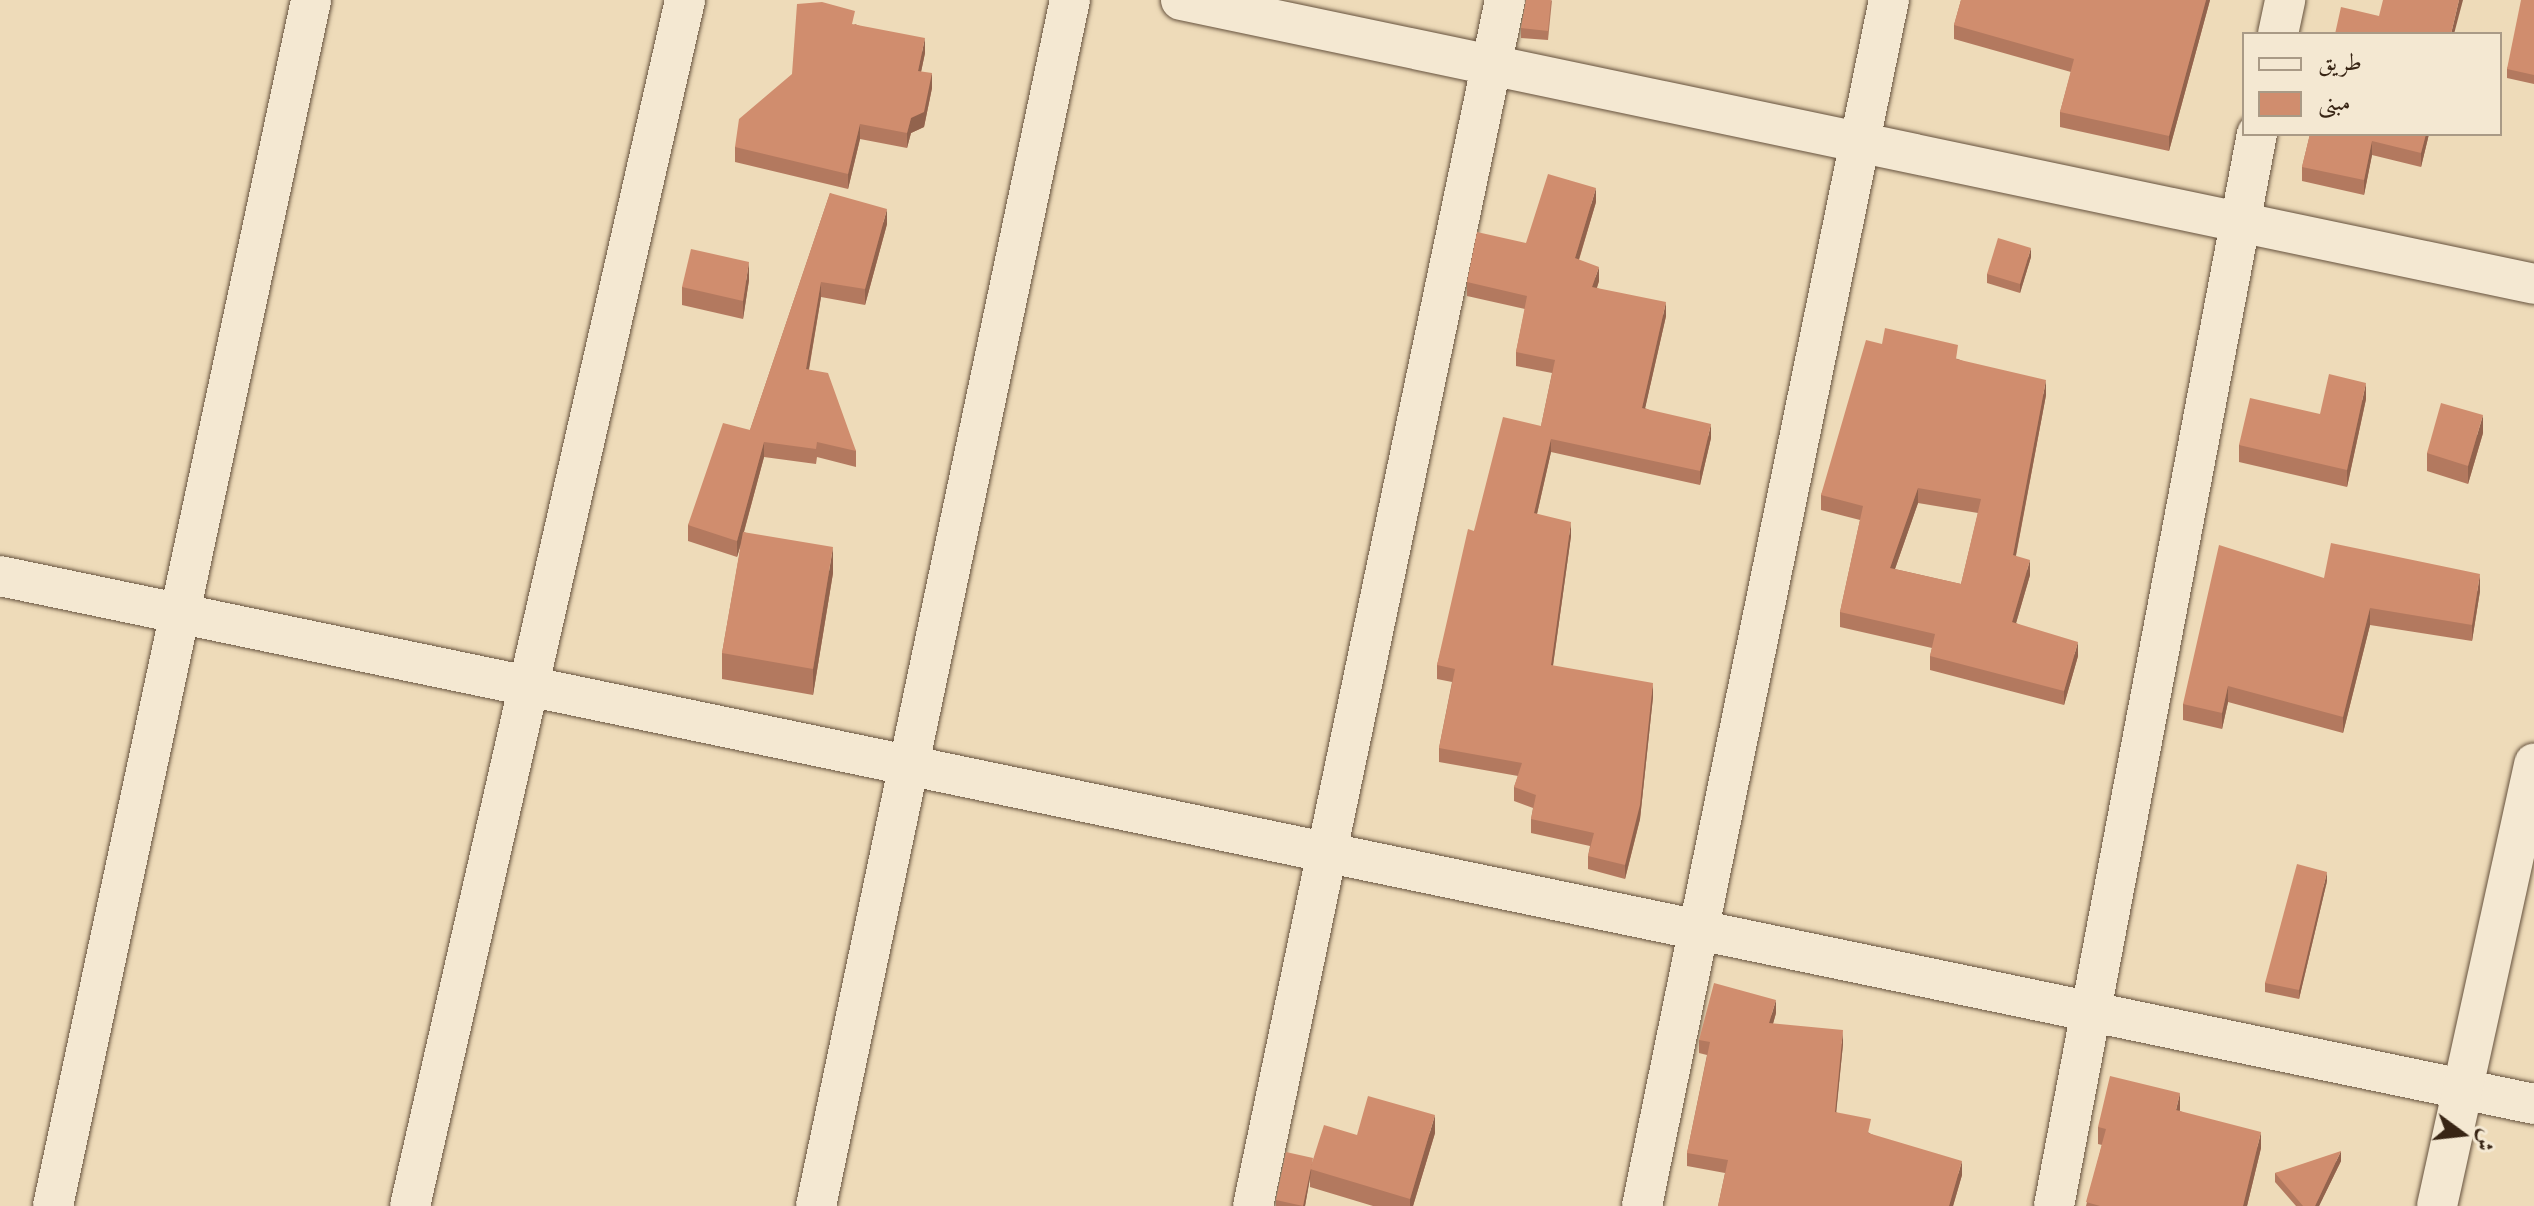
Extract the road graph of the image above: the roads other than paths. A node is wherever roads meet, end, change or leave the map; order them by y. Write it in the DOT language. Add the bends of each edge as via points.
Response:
graph roads {
  1 [pos="311,0"];
  2 [pos="685,0"];
  3 [pos="1070,0"];
  4 [pos="1181,0"];
  5 [pos="1505,0"];
  6 [pos="1889,0"];
  7 [pos="2285,0"];
  8 [pos="2278,32"];
  9 [pos="1491,65"];
  10 [pos="2257,136"];
  11 [pos="1864,143"];
  12 [pos="2238,222"];
  13 [pos="2534,284"];
  14 [pos="0,576"];
  15 [pos="175,616"];
  16 [pos="531,683"];
  17 [pos="909,763"];
  18 [pos="2534,763"];
  19 [pos="1327,850"];
  20 [pos="1699,928"];
  21 [pos="2094,1010"];
  22 [pos="2461,1088"];
  23 [pos="2534,1104"];
  24 [pos="53,1206"];
  25 [pos="410,1206"];
  26 [pos="816,1206"];
  27 [pos="1253,1206"];
  28 [pos="1642,1206"];
  29 [pos="2054,1206"];
  30 [pos="2437,1206"];
  1 -- 15 [label="street"];
  2 -- 16 [label="street"];
  3 -- 17 [label="street"];
  4 -- 9 [label="street"];
  5 -- 9 [label="street"];
  6 -- 11 [label="street"];
  7 -- 8 [label="street"];
  9 -- 11 [label="street"];
  9 -- 19 [label="street"];
  10 -- 12 [label="street"];
  11 -- 12 [label="street"];
  11 -- 20 [label="street"];
  12 -- 13 [label="street"];
  12 -- 21 [label="street"];
  14 -- 15 [label="street"];
  15 -- 16 [label="street"];
  15 -- 24 [label="street"];
  16 -- 17 [label="street"];
  16 -- 25 [label="street"];
  17 -- 19 [label="street"];
  17 -- 26 [label="street"];
  18 -- 22 [label="street"];
  19 -- 20 [label="street"];
  19 -- 27 [label="street"];
  20 -- 21 [label="street"];
  20 -- 28 [label="street"];
  21 -- 22 [label="street"];
  21 -- 29 [label="street"];
  22 -- 23 [label="street"];
  22 -- 30 [label="street"];
}
